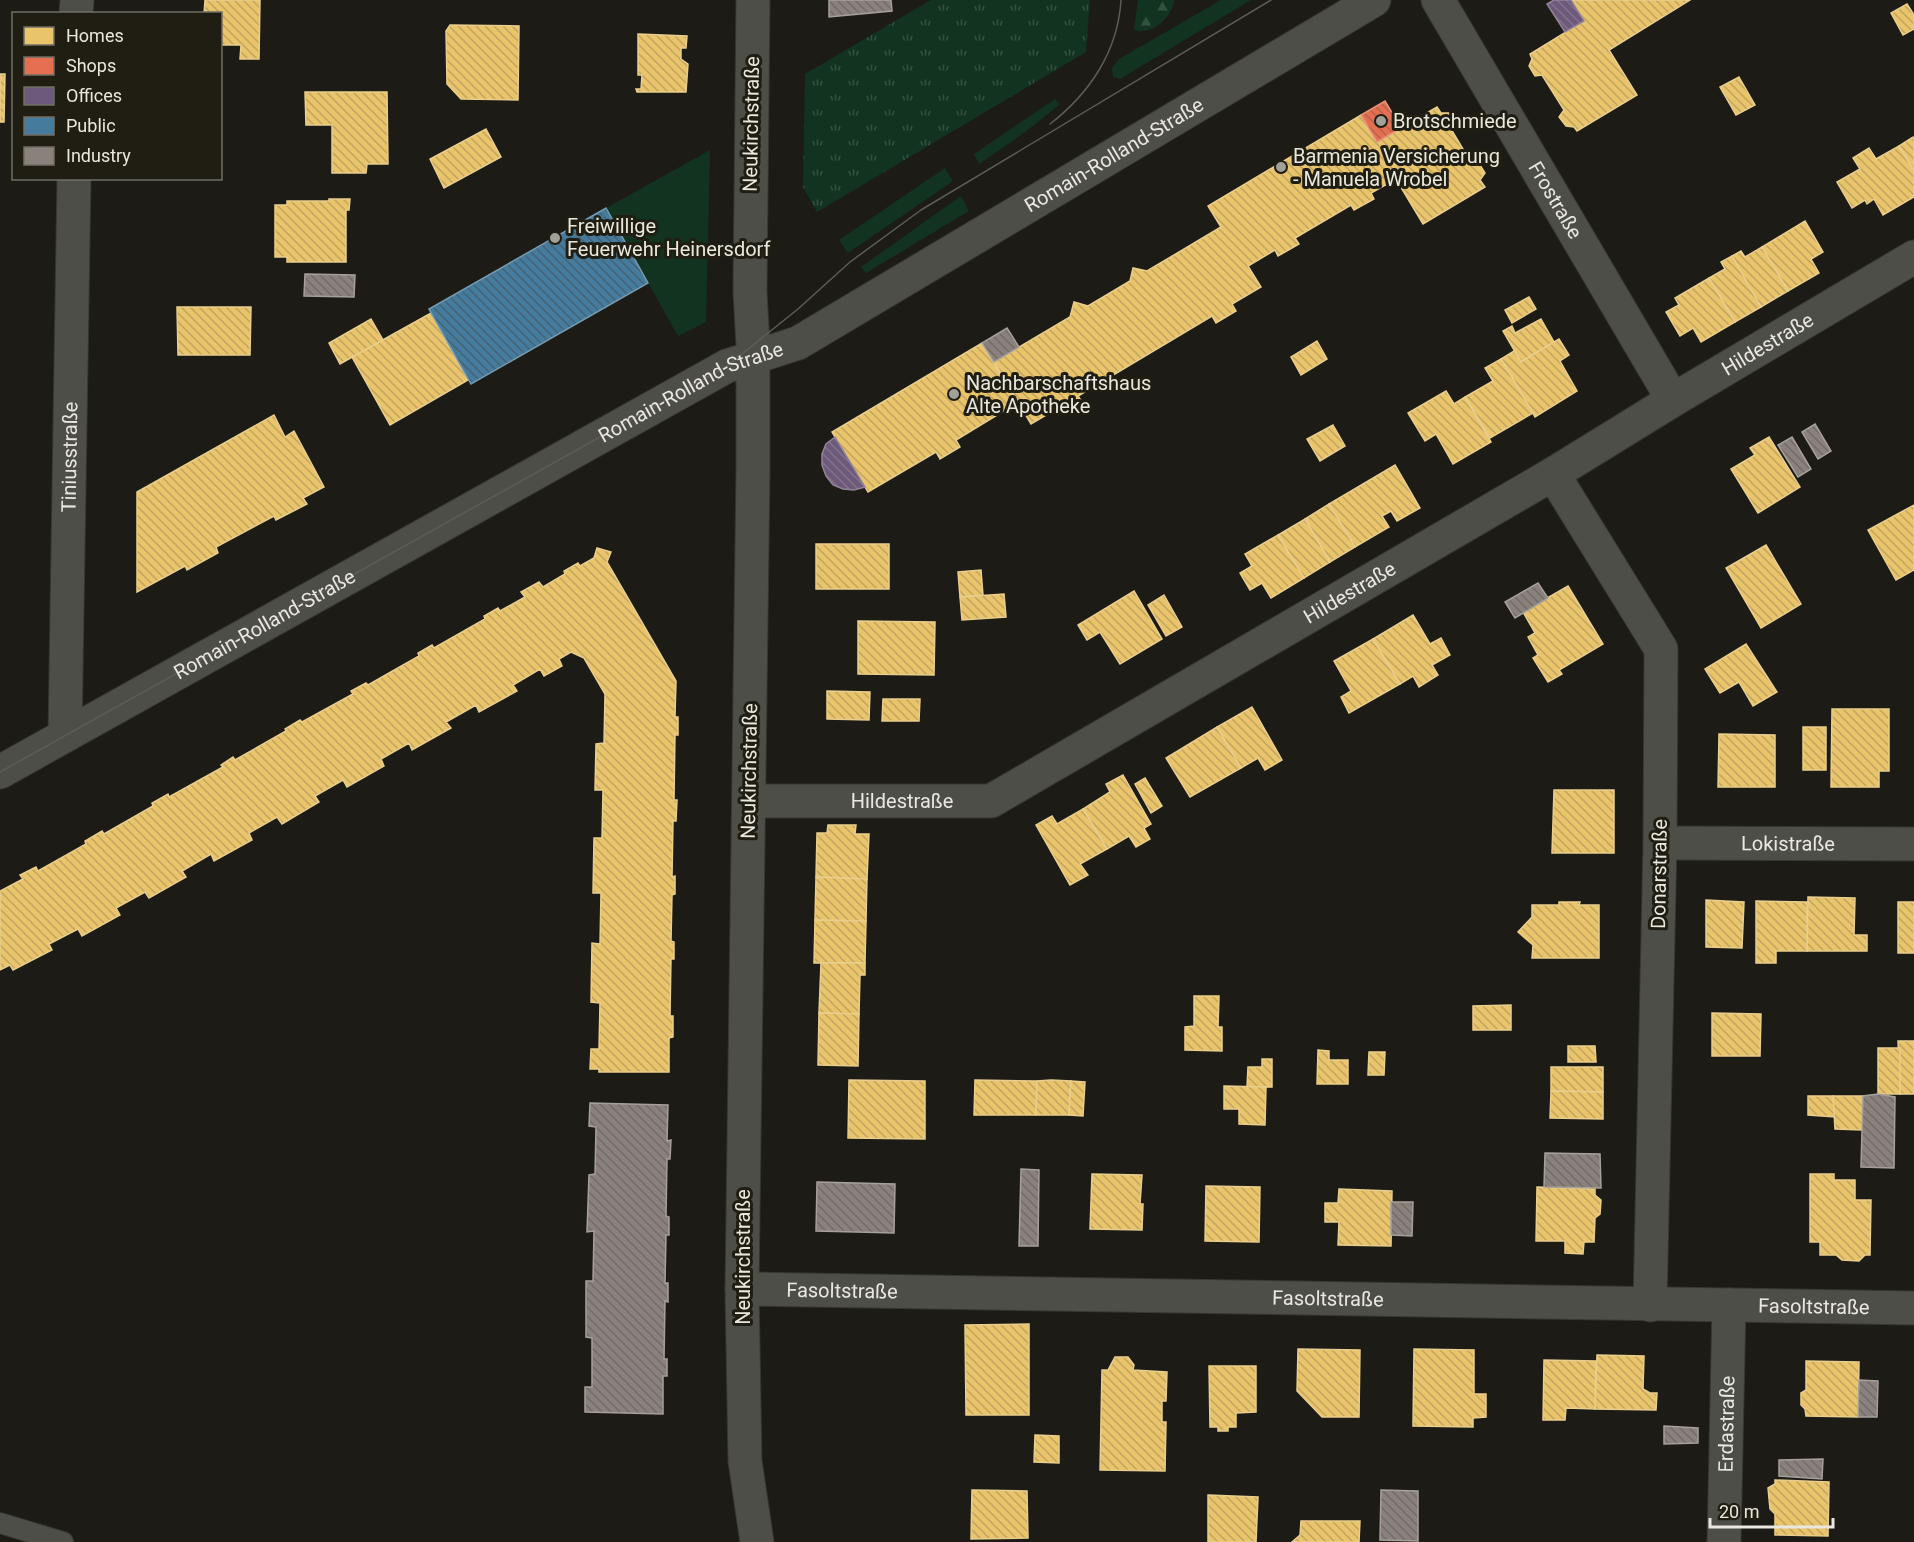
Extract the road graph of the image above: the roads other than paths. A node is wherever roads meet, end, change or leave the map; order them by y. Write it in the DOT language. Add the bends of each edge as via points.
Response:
graph roads {
  1 [pos="753,0"];
  2 [pos="1374,0"];
  3 [pos="1438,0"];
  4 [pos="74,180"];
  5 [pos="1914,257"];
  6 [pos="753,357"];
  7 [pos="1673,400"];
  8 [pos="1553,474"];
  9 [pos="65,735"];
  10 [pos="0,772"];
  11 [pos="749,801"];
  12 [pos="1660,843"];
  13 [pos="1914,844"];
  14 [pos="742,1289"];
  15 [pos="1650,1305"];
  16 [pos="1729,1305"];
  17 [pos="1914,1308"];
  18 [pos="0,1523"];
  19 [pos="63,1542"];
  20 [pos="757,1542"];
  21 [pos="1724,1542"];
  1 -- 6 [label="street, Neukirchstraße"];
  2 -- 6 [label="street, Romain-Rolland-Straße" via="798,343"];
  3 -- 7 [label="street, Frostraße"];
  4 -- 9 [label="street, Tiniusstraße"];
  5 -- 7 [label="street, Hildestraße"];
  6 -- 9 [label="street, Romain-Rolland-Straße" via="717,371"];
  6 -- 11 [label="street, Neukirchstraße"];
  7 -- 8 [label="street, Hildestraße"];
  8 -- 11 [label="street, Hildestraße" via="991,801"];
  8 -- 12 [label="street, Donarstraße" via="1661,649"];
  9 -- 10 [label="street, Romain-Rolland-Straße"];
  11 -- 14 [label="street, Neukirchstraße"];
  12 -- 13 [label="street, Lokistraße"];
  12 -- 15 [label="street, Donarstraße"];
  14 -- 15 [label="street, Fasoltstraße"];
  14 -- 20 [label="street, Neukirchstraße" via="745,1461"];
  15 -- 16 [label="street, Fasoltstraße"];
  16 -- 17 [label="street, Fasoltstraße"];
  16 -- 21 [label="street, Erdastraße"];
  18 -- 19 [label="lane"];
}
